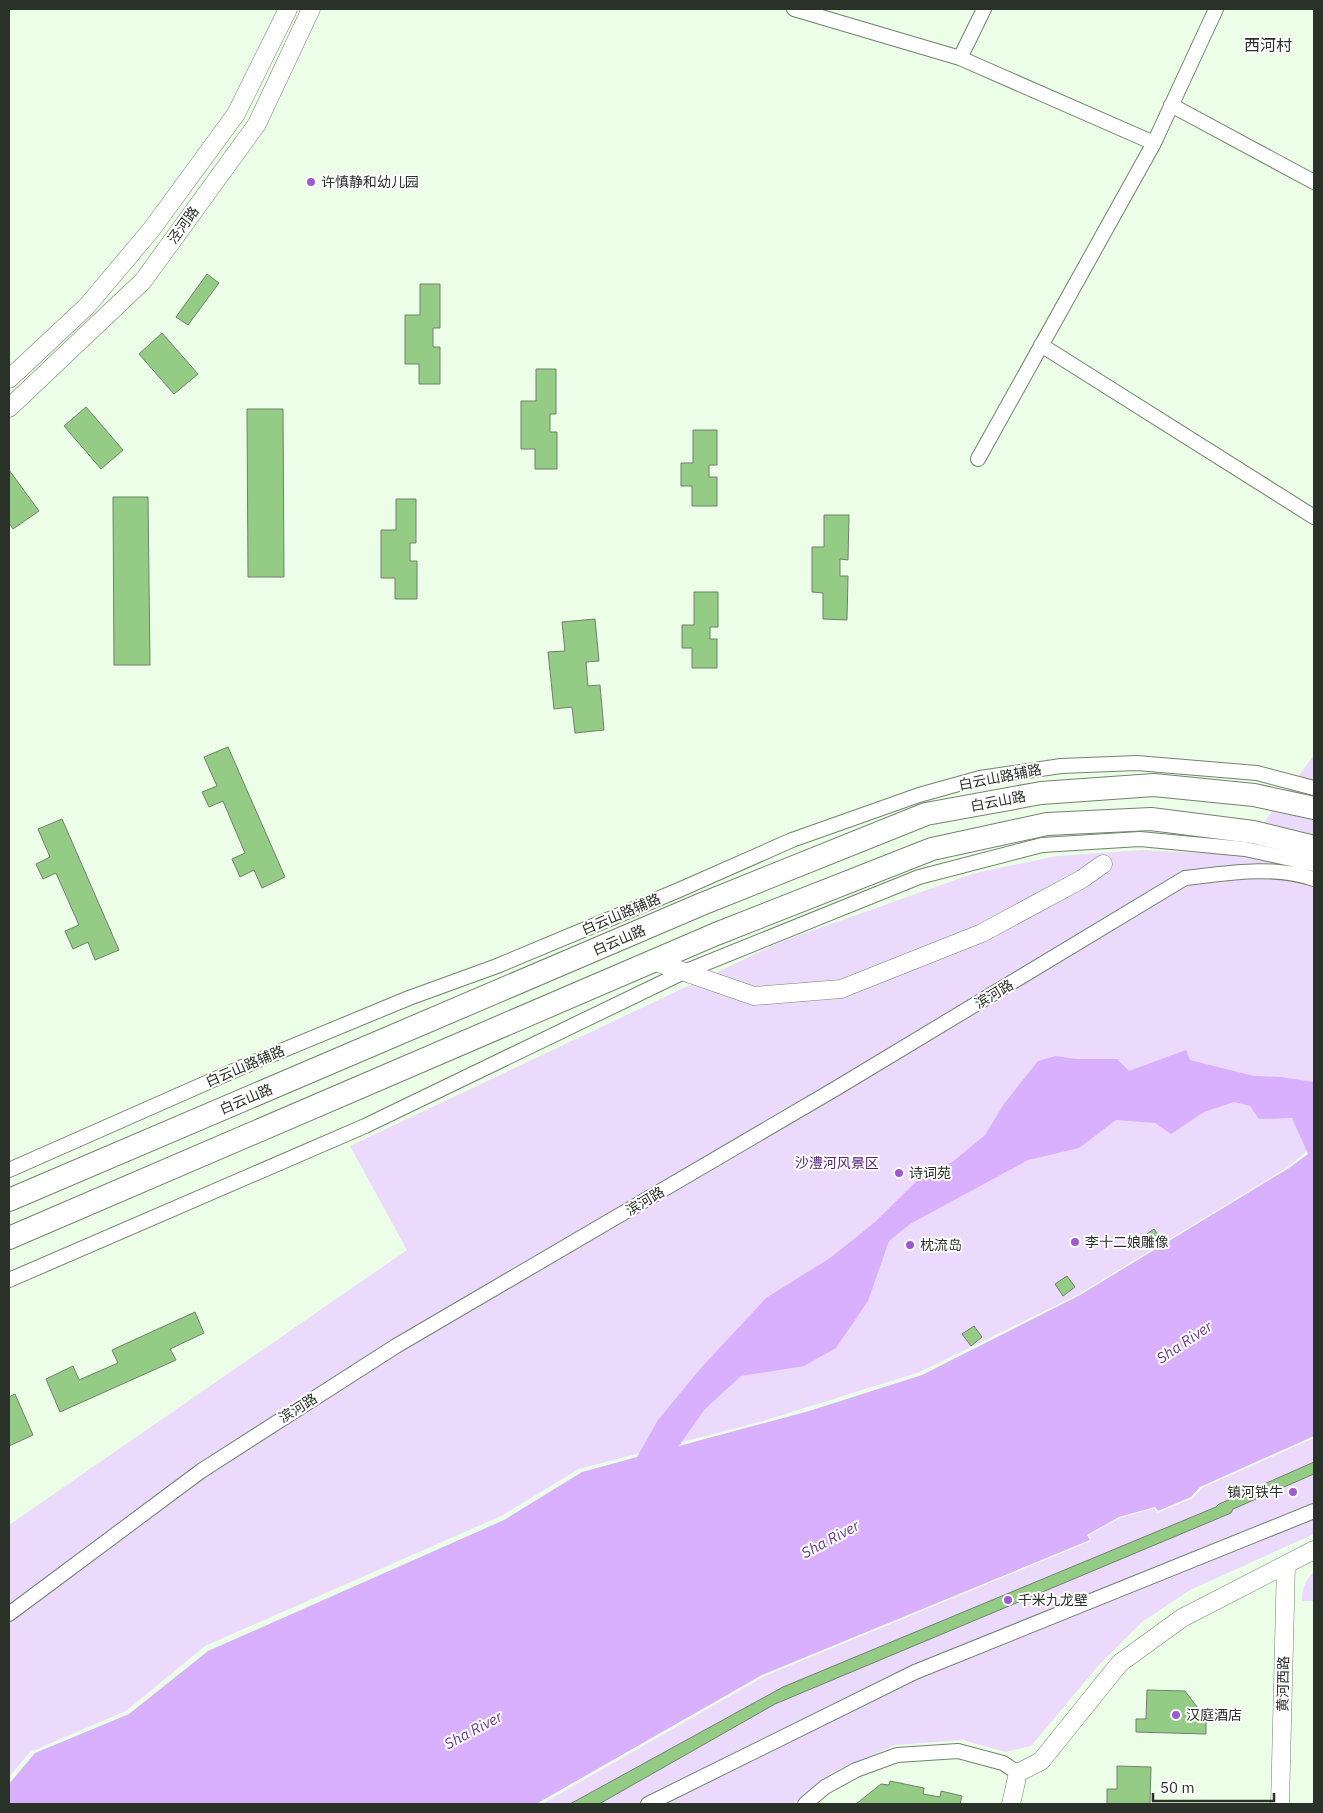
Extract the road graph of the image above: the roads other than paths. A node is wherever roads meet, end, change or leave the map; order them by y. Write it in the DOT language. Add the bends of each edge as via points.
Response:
graph roads {
  1 [pos="288,9"];
  2 [pos="312,9"];
  3 [pos="794,9"];
  4 [pos="984,9"];
  5 [pos="1216,9"];
  6 [pos="960,58"];
  7 [pos="1171,105"];
  8 [pos="1154,142"];
  9 [pos="1314,182"];
  10 [pos="1041,345"];
  11 [pos="9,379"];
  12 [pos="9,408"];
  13 [pos="978,459"];
  14 [pos="1314,517"];
  15 [pos="1314,788"];
  16 [pos="1314,808"];
  17 [pos="1249,840"];
  18 [pos="1314,847"];
  19 [pos="1103,864"];
  20 [pos="1314,864"];
  21 [pos="1314,879"];
  22 [pos="653,961"];
  23 [pos="684,972"];
  24 [pos="9,1170"];
  25 [pos="9,1200"];
  26 [pos="9,1238"];
  27 [pos="9,1280"];
  28 [pos="1314,1511"];
  29 [pos="1314,1550"];
  30 [pos="1286,1564"];
  31 [pos="9,1614"];
  32 [pos="1018,1774"];
  33 [pos="648,1804"];
  34 [pos="805,1804"];
  35 [pos="1011,1804"];
  36 [pos="1280,1804"];
  1 -- 11 [label="street, 泾河路" via="236,114 151,230 87,306"];
  2 -- 12 [label="street, 泾河路" via="257,124 143,281"];
  3 -- 6 [label="street"];
  4 -- 6 [label="street"];
  5 -- 7 [label="street"];
  6 -- 8 [label="street"];
  7 -- 8 [label="street"];
  7 -- 9 [label="street"];
  8 -- 10 [label="street"];
  10 -- 13 [label="street"];
  10 -- 14 [label="street"];
  15 -- 24 [label="street, 白云山路辅路" via="1257,772 1137,763 1061,766 980,778 919,795 792,840 497,966 409,998 240,1068"];
  16 -- 25 [label="highway, 白云山路" via="1254,795 1154,785 1041,793 926,814 702,904"];
  17 -- 18 [label="highway"];
  17 -- 20 [label="street"];
  17 -- 22 [label="highway" via="1151,819 1047,824 932,849"];
  17 -- 23 [label="street" via="1140,839 1042,845 919,876"];
  19 -- 23 [label="street" via="1082,880 982,934 841,989 754,996"];
  21 -- 31 [label="street, 滨河路" via="1295,873 1246,871 1185,878 886,1059 396,1346 201,1471"];
  22 -- 23 [label="street"];
  22 -- 26 [label="highway"];
  23 -- 27 [label="street" via="365,1126"];
  28 -- 33 [label="street" via="914,1672"];
  29 -- 30 [label="street"];
  30 -- 32 [label="street" via="1182,1618 1120,1662 1041,1761"];
  30 -- 36 [label="street, 黄河西路"];
  32 -- 34 [label="street" via="1003,1763 958,1751 897,1755 856,1770 825,1787"];
  32 -- 35 [label="street"];
}
